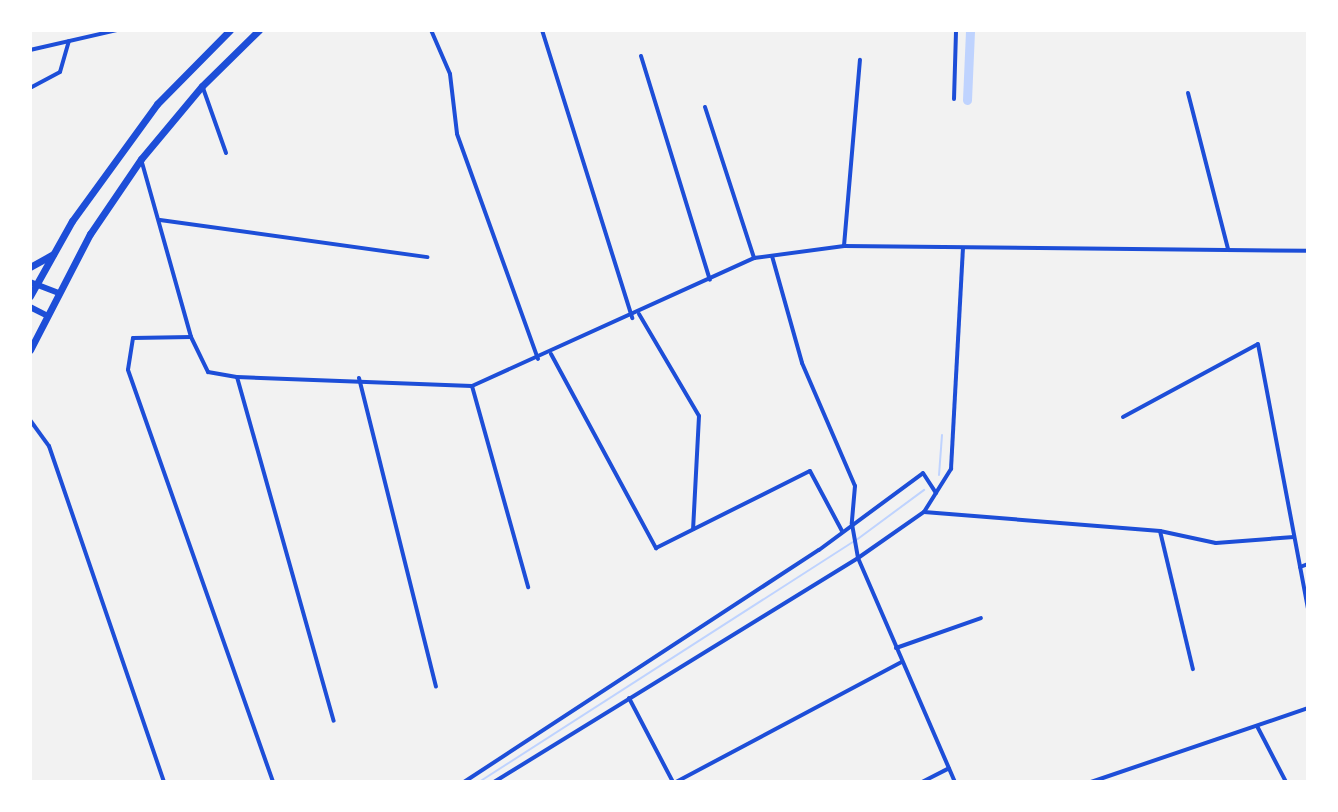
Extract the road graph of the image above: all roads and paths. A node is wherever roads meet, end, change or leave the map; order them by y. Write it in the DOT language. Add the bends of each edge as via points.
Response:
graph roads {
  1 [pos="117,30"];
  2 [pos="230,30"];
  3 [pos="259,30"];
  4 [pos="431,30"];
  5 [pos="542,30"];
  6 [pos="956,30"];
  7 [pos="69,41"];
  8 [pos="30,50"];
  9 [pos="641,56"];
  10 [pos="860,60"];
  11 [pos="202,86"];
  12 [pos="30,88"];
  13 [pos="1188,93"];
  14 [pos="954,99"];
  15 [pos="705,107"];
  16 [pos="226,153"];
  17 [pos="141,159"];
  18 [pos="160,220"];
  19 [pos="844,246"];
  20 [pos="963,248"];
  21 [pos="1228,249"];
  22 [pos="1308,251"];
  23 [pos="54,253"];
  24 [pos="772,256"];
  25 [pos="427,257"];
  26 [pos="754,258"];
  27 [pos="30,267"];
  28 [pos="710,280"];
  29 [pos="34,283"];
  30 [pos="58,293"];
  31 [pos="30,296"];
  32 [pos="30,307"];
  33 [pos="639,314"];
  34 [pos="46,315"];
  35 [pos="632,318"];
  36 [pos="191,337"];
  37 [pos="30,350"];
  38 [pos="551,354"];
  39 [pos="538,359"];
  40 [pos="237,377"];
  41 [pos="359,378"];
  42 [pos="472,386"];
  43 [pos="1123,417"];
  44 [pos="30,420"];
  45 [pos="936,493"];
  46 [pos="924,512"];
  47 [pos="852,524"];
  48 [pos="693,529"];
  49 [pos="842,531"];
  50 [pos="1160,531"];
  51 [pos="1294,537"];
  52 [pos="858,558"];
  53 [pos="1308,564"];
  54 [pos="1300,567"];
  55 [pos="528,587"];
  56 [pos="1308,609"];
  57 [pos="981,618"];
  58 [pos="896,648"];
  59 [pos="902,662"];
  60 [pos="1193,669"];
  61 [pos="436,687"];
  62 [pos="629,698"];
  63 [pos="1308,708"];
  64 [pos="334,721"];
  65 [pos="1257,726"];
  66 [pos="949,768"];
  67 [pos="164,782"];
  68 [pos="273,782"];
  69 [pos="464,782"];
  70 [pos="494,782"];
  71 [pos="675,782"];
  72 [pos="922,782"];
  73 [pos="955,782"];
  74 [pos="1091,782"];
  75 [pos="1286,782"];
  1 -- 7 [label="street"];
  2 -- 23 [label="main road" via="157,104"];
  3 -- 11 [label="main road"];
  4 -- 39 [label="street" via="450,74 457,134"];
  5 -- 35 [label="street"];
  6 -- 14 [label="street"];
  7 -- 8 [label="street"];
  7 -- 12 [label="street" via="60,72"];
  9 -- 28 [label="street"];
  10 -- 19 [label="street"];
  11 -- 16 [label="street"];
  11 -- 17 [label="main road"];
  13 -- 21 [label="street"];
  15 -- 26 [label="street"];
  17 -- 18 [label="street"];
  17 -- 30 [label="main road"];
  18 -- 25 [label="street"];
  18 -- 36 [label="street"];
  19 -- 20 [label="street"];
  19 -- 24 [label="street"];
  20 -- 21 [label="street"];
  20 -- 45 [label="street" via="951,469"];
  21 -- 22 [label="street"];
  23 -- 27 [label="main road"];
  23 -- 29 [label="main road"];
  24 -- 26 [label="street"];
  24 -- 47 [label="street" via="802,363 855,486"];
  26 -- 28 [label="street"];
  28 -- 33 [label="street"];
  29 -- 30 [label="main road"];
  29 -- 31 [label="main road"];
  30 -- 34 [label="main road"];
  32 -- 34 [label="main road"];
  33 -- 35 [label="street"];
  33 -- 48 [label="street" via="699,416"];
  34 -- 37 [label="main road"];
  35 -- 38 [label="street"];
  36 -- 40 [label="street" via="208,372"];
  36 -- 68 [label="street" via="133,338 128,370"];
  38 -- 39 [label="street"];
  38 -- 48 [label="street" via="656,548"];
  39 -- 42 [label="street"];
  40 -- 41 [label="street"];
  40 -- 64 [label="street"];
  41 -- 42 [label="street"];
  41 -- 61 [label="street"];
  42 -- 55 [label="street"];
  43 -- 51 [label="street" via="1258,344"];
  44 -- 67 [label="street" via="49,446"];
  45 -- 46 [label="street"];
  45 -- 47 [label="street" via="923,473"];
  46 -- 50 [label="street"];
  46 -- 52 [label="street"];
  47 -- 49 [label="street"];
  47 -- 52 [label="street"];
  48 -- 49 [label="street" via="810,471"];
  49 -- 69 [label="street"];
  50 -- 51 [label="street" via="1216,543"];
  50 -- 60 [label="street"];
  51 -- 54 [label="street"];
  52 -- 58 [label="street"];
  52 -- 62 [label="street"];
  53 -- 54 [label="street"];
  54 -- 56 [label="street"];
  57 -- 58 [label="street"];
  58 -- 59 [label="street"];
  59 -- 66 [label="street"];
  59 -- 71 [label="street"];
  62 -- 70 [label="street"];
  62 -- 71 [label="street"];
  63 -- 65 [label="street"];
  65 -- 74 [label="street"];
  65 -- 75 [label="street"];
  66 -- 72 [label="street"];
  66 -- 73 [label="street"];
}
